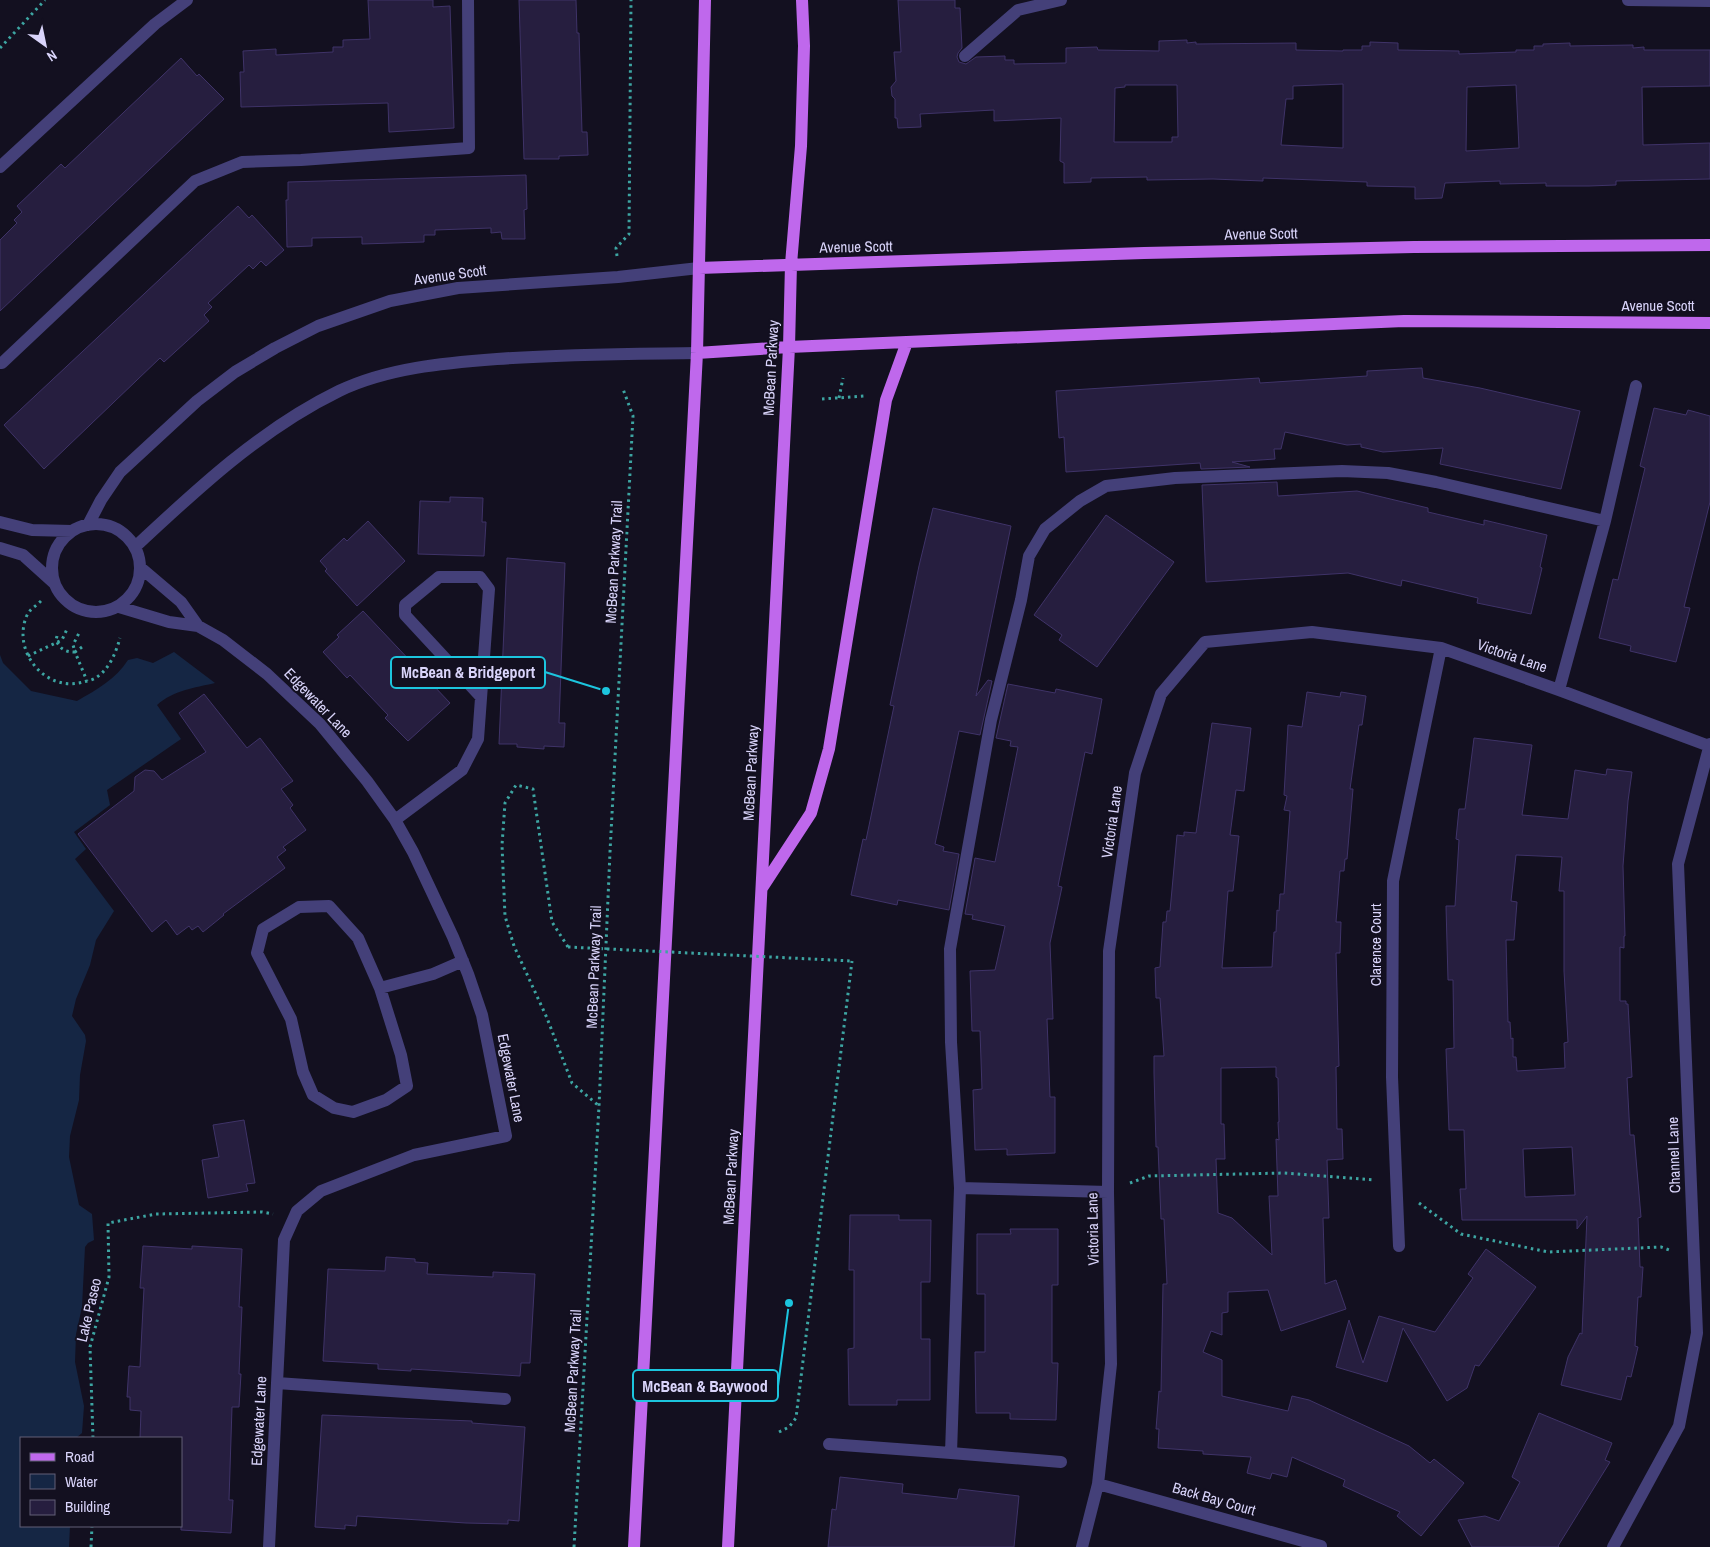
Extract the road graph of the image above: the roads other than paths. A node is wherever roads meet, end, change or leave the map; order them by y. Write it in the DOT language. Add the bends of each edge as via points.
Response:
graph roads {
  1 [pos="187,0"];
  2 [pos="468,0"];
  3 [pos="705,0"];
  4 [pos="802,0"];
  5 [pos="1061,0"];
  6 [pos="1628,0"];
  7 [pos="1710,1"];
  8 [pos="964,56"];
  9 [pos="0,167"];
  10 [pos="1710,245"];
  11 [pos="791,264"];
  12 [pos="699,268"];
  13 [pos="1710,322"];
  14 [pos="907,342"];
  15 [pos="789,347"];
  16 [pos="697,353"];
  17 [pos="0,363"];
  18 [pos="1636,386"];
  19 [pos="1605,520"];
  20 [pos="0,522"];
  21 [pos="88,525"];
  22 [pos="72,531"];
  23 [pos="135,547"];
  24 [pos="0,548"];
  25 [pos="140,568"];
  26 [pos="54,583"];
  27 [pos="119,607"];
  28 [pos="198,626"];
  29 [pos="1441,648"];
  30 [pos="1559,690"];
  31 [pos="481,697"];
  32 [pos="1710,745"];
  33 [pos="395,820"];
  34 [pos="762,888"];
  35 [pos="463,961"];
  36 [pos="380,988"];
  37 [pos="960,1188"];
  38 [pos="1108,1192"];
  39 [pos="1399,1246"];
  40 [pos="277,1384"];
  41 [pos="505,1398"];
  42 [pos="830,1444"];
  43 [pos="951,1454"];
  44 [pos="1061,1462"];
  45 [pos="1098,1484"];
  46 [pos="1321,1546"];
  47 [pos="269,1547"];
  48 [pos="634,1547"];
  49 [pos="728,1547"];
  50 [pos="1082,1547"];
  51 [pos="1612,1547"];
  1 -- 9 [label="street" via="156,24"];
  2 -- 17 [label="street" via="469,148 242,162 195,181"];
  3 -- 12 [label="main road"];
  4 -- 11 [label="main road, McBean Parkway" via="801,146"];
  5 -- 8 [label="street" via="1018,10"];
  6 -- 7 [label="street"];
  10 -- 11 [label="main road, Avenue Scott" via="1328,249"];
  11 -- 12 [label="main road, Avenue Scott"];
  11 -- 15 [label="main road, McBean Parkway"];
  12 -- 16 [label="main road"];
  12 -- 21 [label="street, Avenue Scott" via="458,288 390,301 318,326 235,372 177,419 120,472"];
  13 -- 14 [label="main road, Avenue Scott" via="1404,322"];
  14 -- 15 [label="main road, Avenue Scott"];
  14 -- 34 [label="main road" via="886,400 829,749 811,812"];
  15 -- 16 [label="main road, Avenue Scott"];
  15 -- 34 [label="main road, McBean Parkway"];
  16 -- 23 [label="street, Avenue Scott" via="540,356 457,362 374,379 340,391 305,409 252,446 201,485"];
  16 -- 48 [label="main road"];
  18 -- 19 [label="street"];
  19 -- 30 [label="street"];
  19 -- 37 [label="street" via="1388,473 1342,471 1175,478 1106,486 1080,501 1045,530 1029,556 991,720 950,949 951,1042"];
  20 -- 22 [label="street" via="32,530"];
  21 -- 22 [label="street"];
  21 -- 23 [label="street" via="116,528"];
  22 -- 26 [label="street" via="54,554"];
  23 -- 25 [label="street"];
  24 -- 26 [label="street" via="23,555"];
  25 -- 27 [label="street" via="139,581"];
  25 -- 28 [label="street, Edgewater Lane" via="181,602"];
  26 -- 27 [label="street" via="61,595 84,610 97,612"];
  27 -- 28 [label="street, Edgewater Lane" via="169,622"];
  28 -- 33 [label="street, Edgewater Lane" via="267,674 320,724"];
  29 -- 30 [label="street, Victoria Lane"];
  29 -- 38 [label="street, Victoria Lane" via="1312,632 1205,642 1161,694 1136,773 1110,951"];
  29 -- 39 [label="street, Clarence Court" via="1393,881 1392,1077"];
  30 -- 32 [label="street, Victoria Lane"];
  31 -- 31 [label="street" via="489,589 480,577 439,577 405,605 405,616"];
  31 -- 33 [label="street" via="478,739 462,770"];
  32 -- 51 [label="street, Channel Lane" via="1678,864 1696,1333 1679,1426"];
  33 -- 35 [label="street, Edgewater Lane"];
  34 -- 49 [label="main road, McBean Parkway"];
  35 -- 36 [label="street" via="433,974"];
  35 -- 40 [label="street, Edgewater Lane" via="482,1015 506,1136 414,1156 321,1191 297,1211 284,1240"];
  36 -- 36 [label="street" via="358,938 329,906 299,907 262,928 257,953 291,1019 303,1072 313,1095 334,1108 353,1112 386,1100 406,1086 401,1056"];
  37 -- 38 [label="street"];
  37 -- 43 [label="street"];
  38 -- 45 [label="street, Victoria Lane" via="1112,1364"];
  40 -- 41 [label="street"];
  40 -- 47 [label="street, Edgewater Lane"];
  42 -- 43 [label="street"];
  43 -- 44 [label="street"];
  45 -- 46 [label="street, Back Bay Court"];
  45 -- 50 [label="street, Victoria Lane"];
}
